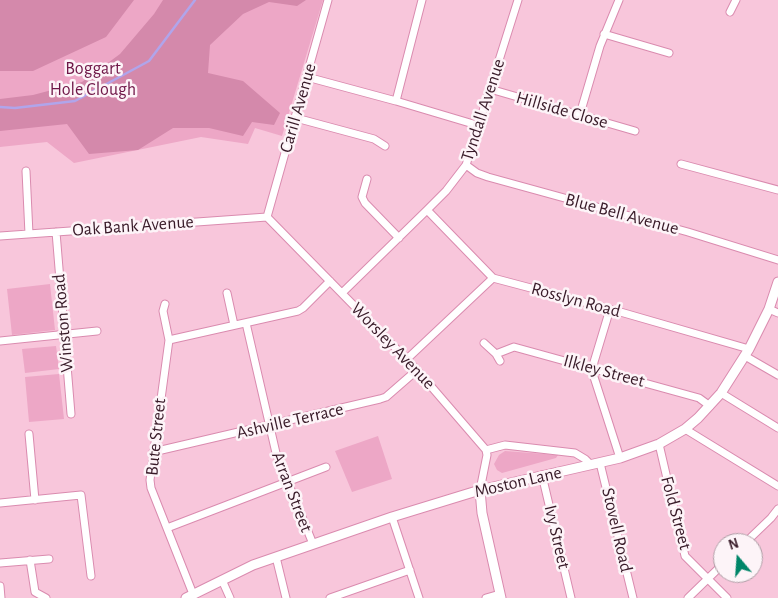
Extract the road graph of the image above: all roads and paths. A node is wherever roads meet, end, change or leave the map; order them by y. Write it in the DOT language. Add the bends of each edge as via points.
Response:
graph roads {
  1 [pos="328,0"];
  2 [pos="422,0"];
  3 [pos="518,0"];
  4 [pos="619,0"];
  5 [pos="736,0"];
  6 [pos="730,12"];
  7 [pos="604,34"];
  8 [pos="669,53"];
  9 [pos="307,77"];
  10 [pos="490,89"];
  11 [pos="396,100"];
  12 [pos="580,114"];
  13 [pos="296,118"];
  14 [pos="480,126"];
  15 [pos="635,131"];
  16 [pos="385,146"];
  17 [pos="681,164"];
  18 [pos="466,165"];
  19 [pos="26,171"];
  20 [pos="367,179"];
  21 [pos="778,190"];
  22 [pos="427,210"];
  23 [pos="267,216"];
  24 [pos="56,232"];
  25 [pos="29,234"];
  26 [pos="0,236"];
  27 [pos="398,238"];
  28 [pos="778,260"];
  29 [pos="493,278"];
  30 [pos="330,281"];
  31 [pos="778,282"];
  32 [pos="226,293"];
  33 [pos="342,293"];
  34 [pos="165,304"];
  35 [pos="610,309"];
  36 [pos="774,311"];
  37 [pos="246,323"];
  38 [pos="234,326"];
  39 [pos="97,330"];
  40 [pos="64,334"];
  41 [pos="169,340"];
  42 [pos="0,341"];
  43 [pos="484,343"];
  44 [pos="747,352"];
  45 [pos="496,354"];
  46 [pos="407,359"];
  47 [pos="500,362"];
  48 [pos="594,368"];
  49 [pos="417,370"];
  50 [pos="778,374"];
  51 [pos="721,393"];
  52 [pos="710,406"];
  53 [pos="71,414"];
  54 [pos="269,426"];
  55 [pos="778,428"];
  56 [pos="684,429"];
  57 [pos="30,434"];
  58 [pos="659,444"];
  59 [pos="486,450"];
  60 [pos="153,452"];
  61 [pos="578,454"];
  62 [pos="620,458"];
  63 [pos="596,464"];
  64 [pos="326,467"];
  65 [pos="577,468"];
  66 [pos="542,475"];
  67 [pos="287,482"];
  68 [pos="778,486"];
  69 [pos="480,490"];
  70 [pos="35,500"];
  71 [pos="0,503"];
  72 [pos="778,509"];
  73 [pos="392,517"];
  74 [pos="167,528"];
  75 [pos="756,533"];
  76 [pos="313,544"];
  77 [pos="276,557"];
  78 [pos="49,559"];
  79 [pos="30,560"];
  80 [pos="0,563"];
  81 [pos="410,570"];
  82 [pos="713,573"];
  83 [pos="91,576"];
  84 [pos="708,578"];
  85 [pos="222,580"];
  86 [pos="0,586"];
  87 [pos="190,596"];
  88 [pos="501,596"];
  89 [pos="1,598"];
  90 [pos="46,598"];
  91 [pos="230,598"];
  92 [pos="286,598"];
  93 [pos="330,598"];
  94 [pos="419,598"];
  95 [pos="486,598"];
  96 [pos="571,598"];
  97 [pos="632,598"];
  98 [pos="688,598"];
  99 [pos="727,598"];
  1 -- 9 [label="street, Carill Avenue"];
  2 -- 11 [label="street"];
  3 -- 10 [label="street, Tyndall Avenue"];
  4 -- 7 [label="street"];
  5 -- 6 [label="street"];
  7 -- 8 [label="street"];
  7 -- 12 [label="street"];
  9 -- 11 [label="street"];
  9 -- 13 [label="street, Carill Avenue"];
  10 -- 12 [label="street, Hillside Close"];
  10 -- 14 [label="street, Tyndall Avenue"];
  11 -- 14 [label="street"];
  12 -- 15 [label="street, Hillside Close"];
  13 -- 16 [label="street" via="374,139"];
  13 -- 23 [label="street, Carill Avenue"];
  14 -- 18 [label="street, Tyndall Avenue"];
  17 -- 21 [label="street"];
  18 -- 22 [label="street, Tyndall Avenue"];
  18 -- 28 [label="street, Blue Bell Avenue" via="488,177"];
  19 -- 25 [label="street"];
  20 -- 27 [label="street" via="362,197"];
  22 -- 27 [label="street, Tyndall Avenue"];
  22 -- 29 [label="street"];
  23 -- 24 [label="street, Oak Bank Avenue"];
  23 -- 30 [label="street, Worsley Avenue"];
  24 -- 25 [label="street, Oak Bank Avenue"];
  24 -- 40 [label="street, Winston Road"];
  25 -- 26 [label="street, Oak Bank Avenue"];
  27 -- 33 [label="street, Tyndall Avenue"];
  29 -- 35 [label="street, Rosslyn Road"];
  29 -- 46 [label="street"];
  30 -- 33 [label="street, Worsley Avenue"];
  30 -- 37 [label="street" via="298,311"];
  31 -- 36 [label="street, Moston Lane"];
  32 -- 38 [label="street"];
  33 -- 46 [label="street, Worsley Avenue"];
  34 -- 41 [label="street, Bute Street" via="163,311"];
  35 -- 44 [label="street, Rosslyn Road"];
  35 -- 48 [label="street"];
  36 -- 44 [label="street, Moston Lane"];
  37 -- 38 [label="street"];
  37 -- 54 [label="street, Arran Street"];
  38 -- 41 [label="street"];
  39 -- 40 [label="street"];
  40 -- 42 [label="street"];
  40 -- 53 [label="street, Winston Road"];
  41 -- 60 [label="street, Bute Street"];
  43 -- 45 [label="street"];
  44 -- 50 [label="street, Rosslyn Road"];
  44 -- 51 [label="street, Moston Lane"];
  45 -- 47 [label="street"];
  45 -- 48 [label="street, Ilkley Street" via="514,347"];
  46 -- 49 [label="street, Worsley Avenue"];
  48 -- 52 [label="street, Ilkley Street" via="699,398"];
  48 -- 62 [label="street" via="593,374"];
  49 -- 54 [label="street, Ashville Terrace" via="386,397"];
  49 -- 59 [label="street, Worsley Avenue"];
  51 -- 52 [label="street, Moston Lane"];
  51 -- 55 [label="street"];
  52 -- 56 [label="street, Moston Lane"];
  54 -- 60 [label="street, Ashville Terrace"];
  54 -- 67 [label="street, Arran Street"];
  56 -- 58 [label="street, Moston Lane"];
  56 -- 68 [label="street"];
  57 -- 70 [label="street"];
  58 -- 62 [label="street, Moston Lane"];
  58 -- 84 [label="street, Fold Street" via="685,556"];
  59 -- 61 [label="street" via="505,446"];
  59 -- 69 [label="street"];
  60 -- 74 [label="street, Bute Street" via="151,488"];
  61 -- 63 [label="street"];
  61 -- 65 [label="street"];
  62 -- 63 [label="street, Moston Lane"];
  63 -- 65 [label="street, Moston Lane"];
  63 -- 97 [label="street, Stovell Road"];
  64 -- 67 [label="street"];
  65 -- 66 [label="street, Moston Lane"];
  66 -- 69 [label="street, Moston Lane"];
  66 -- 96 [label="street, Ivy Street"];
  67 -- 74 [label="street"];
  67 -- 76 [label="street, Arran Street"];
  69 -- 73 [label="street, Moston Lane"];
  69 -- 88 [label="street" via="481,509"];
  70 -- 71 [label="street"];
  70 -- 83 [label="street" via="82,495"];
  72 -- 75 [label="street"];
  73 -- 76 [label="street, Moston Lane"];
  73 -- 81 [label="street"];
  74 -- 87 [label="street, Bute Street"];
  76 -- 77 [label="street, Moston Lane"];
  77 -- 85 [label="street, Moston Lane"];
  77 -- 92 [label="street"];
  78 -- 79 [label="street"];
  79 -- 80 [label="street"];
  79 -- 90 [label="street" via="34,592"];
  81 -- 93 [label="street"];
  81 -- 94 [label="street"];
  82 -- 84 [label="street"];
  84 -- 98 [label="street"];
  84 -- 99 [label="street, Fold Street"];
  85 -- 87 [label="street, Moston Lane"];
  85 -- 91 [label="street"];
  86 -- 89 [label="street"];
  88 -- 95 [label="street"];
}
